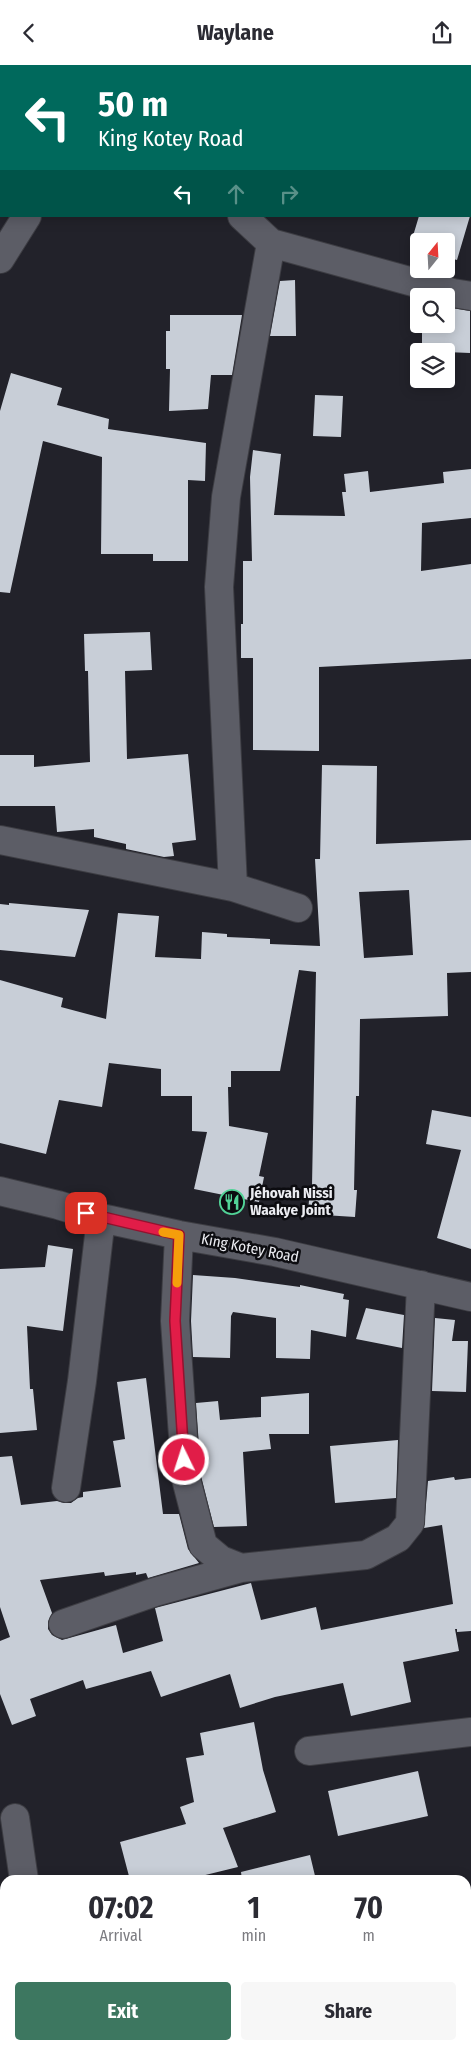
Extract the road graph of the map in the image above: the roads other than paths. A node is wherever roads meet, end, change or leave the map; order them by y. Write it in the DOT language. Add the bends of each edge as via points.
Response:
graph roads {
  1 [pos="26,217"];
  2 [pos="243,217"];
  3 [pos="271,243"];
  4 [pos="0,259"];
  5 [pos="471,296"];
  6 [pos="0,841"];
  7 [pos="233,887"];
  8 [pos="298,908"];
  9 [pos="0,1191"];
  10 [pos="101,1218"];
  11 [pos="179,1235"];
  12 [pos="421,1285"];
  13 [pos="471,1297"];
  14 [pos="66,1488"];
  15 [pos="241,1568"];
  16 [pos="63,1624"];
  17 [pos="471,1732"];
  18 [pos="309,1751"];
  19 [pos="15,1818"];
  20 [pos="23,1875"];
  1 -- 4 [label="street"];
  2 -- 3 [label="street"];
  3 -- 5 [label="street"];
  3 -- 7 [label="street" via="226,497 220,587"];
  6 -- 7 [label="street"];
  7 -- 8 [label="street"];
  9 -- 10 [label="street, King Kotey Road"];
  10 -- 11 [label="street, King Kotey Road"];
  10 -- 14 [label="street"];
  11 -- 12 [label="street, King Kotey Road" via="275,1252"];
  11 -- 15 [label="street" via="175,1321 186,1479 203,1545 221,1560"];
  12 -- 13 [label="street, King Kotey Road"];
  12 -- 15 [label="street" via="410,1523 398,1538 366,1555"];
  15 -- 16 [label="street" via="155,1592"];
  17 -- 18 [label="street"];
  19 -- 20 [label="street"];
}
